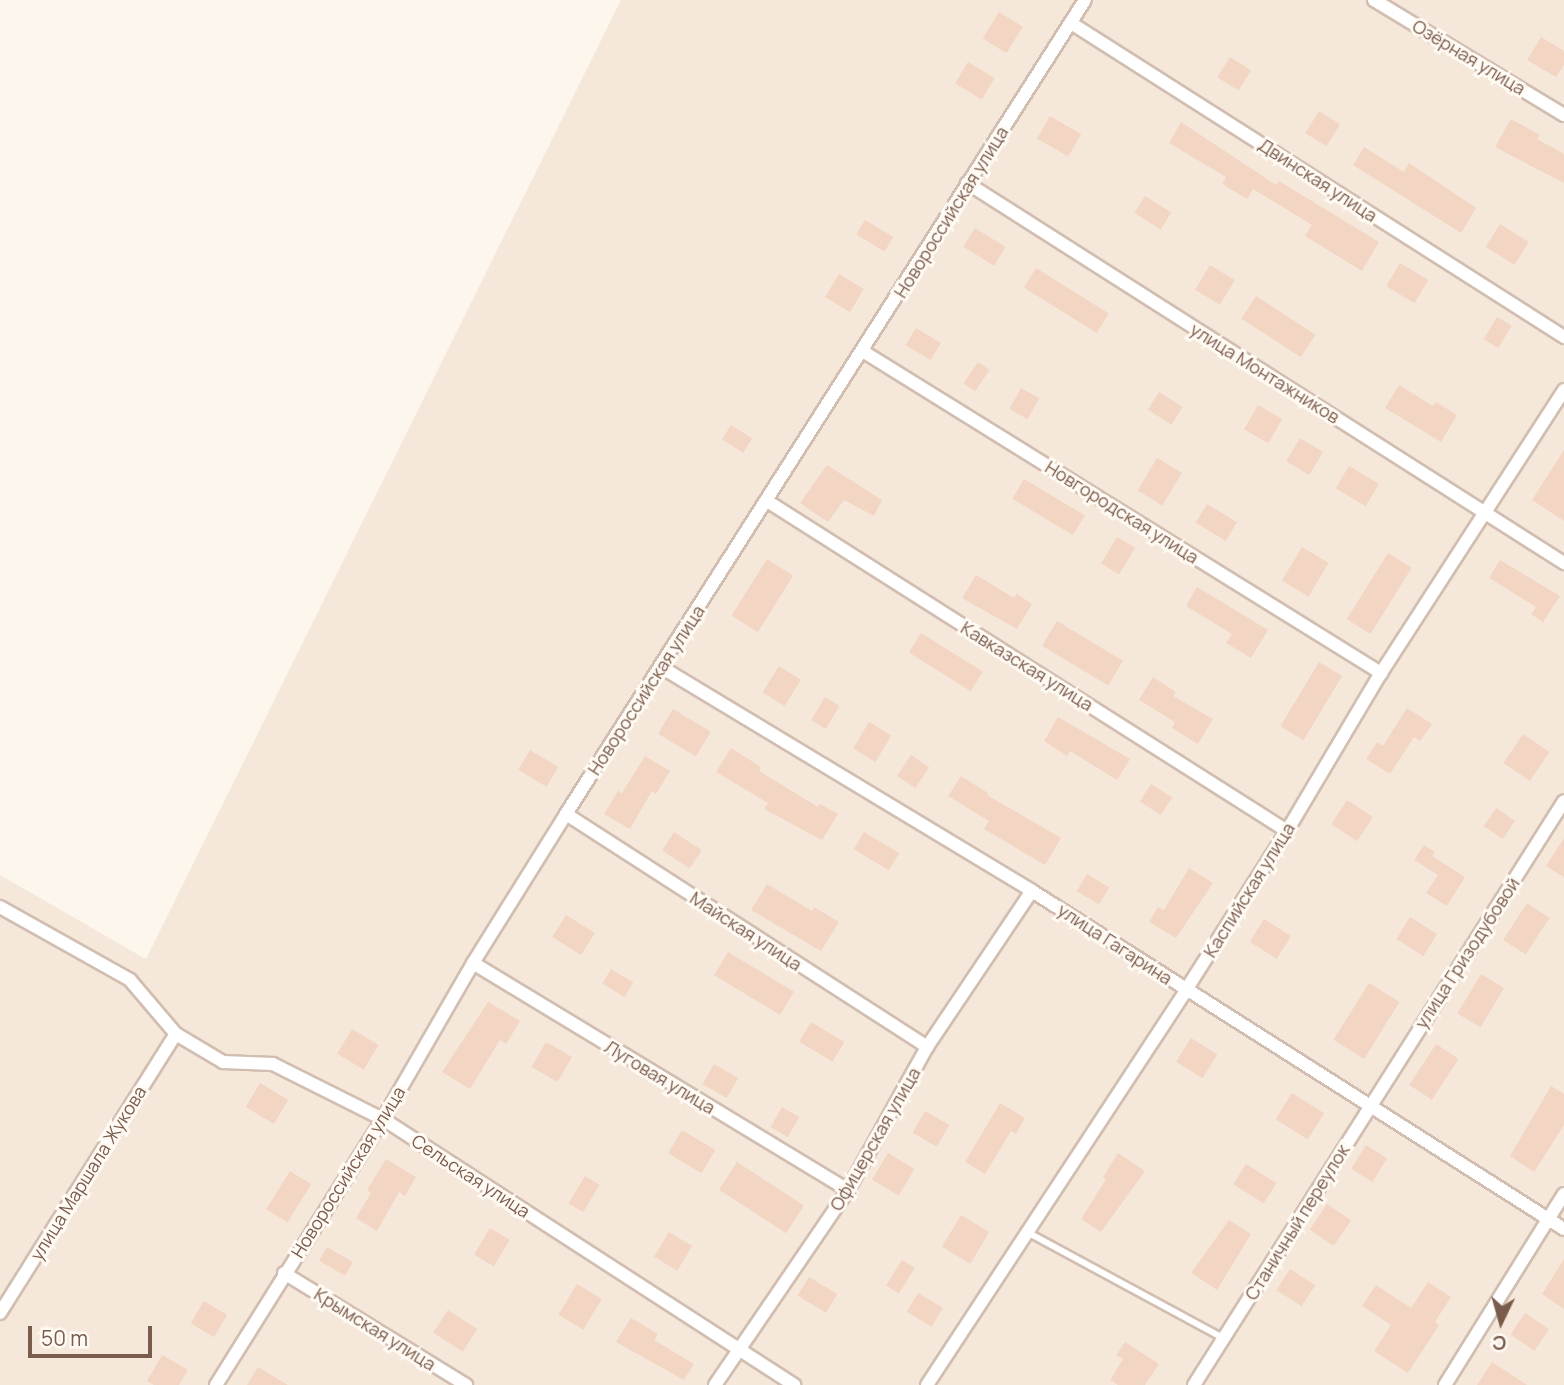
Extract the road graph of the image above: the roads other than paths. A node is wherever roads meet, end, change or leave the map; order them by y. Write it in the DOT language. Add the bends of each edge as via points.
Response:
graph roads {
  1 [pos="1085,0"];
  2 [pos="1374,0"];
  3 [pos="1071,23"];
  4 [pos="1564,114"];
  5 [pos="967,183"];
  6 [pos="1564,337"];
  7 [pos="864,352"];
  8 [pos="1564,390"];
  9 [pos="768,501"];
  10 [pos="1484,512"];
  11 [pos="1564,563"];
  12 [pos="662,667"];
  13 [pos="1381,673"];
  14 [pos="1564,801"];
  15 [pos="566,814"];
  16 [pos="1287,831"];
  17 [pos="1032,891"];
  18 [pos="0,907"];
  19 [pos="473,963"];
  20 [pos="1186,990"];
  21 [pos="176,1034"];
  22 [pos="926,1047"];
  23 [pos="1370,1105"];
  24 [pos="383,1119"];
  25 [pos="848,1190"];
  26 [pos="1564,1194"];
  27 [pos="1547,1218"];
  28 [pos="1564,1229"];
  29 [pos="1029,1233"];
  30 [pos="284,1273"];
  31 [pos="0,1313"];
  32 [pos="1225,1339"];
  33 [pos="739,1348"];
  34 [pos="215,1385"];
  35 [pos="466,1385"];
  36 [pos="715,1385"];
  37 [pos="794,1385"];
  38 [pos="927,1385"];
  39 [pos="1194,1385"];
  40 [pos="1445,1385"];
  1 -- 3 [label="street, Новороссийская улица"];
  2 -- 4 [label="street, Озёрная улица"];
  3 -- 5 [label="street, Новороссийская улица"];
  3 -- 6 [label="street, Двинская улица"];
  5 -- 7 [label="street, Новороссийская улица"];
  5 -- 10 [label="street, улица Монтажников"];
  7 -- 9 [label="street, Новороссийская улица"];
  7 -- 13 [label="street, Новгородская улица"];
  8 -- 10 [label="street, Каспийская улица"];
  9 -- 12 [label="street, Новороссийская улица"];
  9 -- 16 [label="street, Кавказская улица"];
  10 -- 11 [label="street, улица Монтажников"];
  10 -- 13 [label="street, Каспийская улица"];
  12 -- 15 [label="street, Новороссийская улица"];
  12 -- 17 [label="street, улица Гагарина"];
  13 -- 16 [label="street, Каспийская улица"];
  14 -- 23 [label="street, улица Гризодубовой"];
  15 -- 19 [label="street, Новороссийская улица"];
  15 -- 22 [label="street, Майская улица"];
  16 -- 20 [label="street, Каспийская улица"];
  17 -- 20 [label="street, улица Гагарина"];
  17 -- 22 [label="street, Офицерская улица"];
  18 -- 21 [label="street, Сельская улица" via="130,981"];
  19 -- 24 [label="street, Новороссийская улица"];
  19 -- 25 [label="street, Луговая улица"];
  20 -- 23 [label="street, улица Гагарина"];
  20 -- 29 [label="street, Каспийская улица"];
  21 -- 24 [label="street, Сельская улица" via="223,1062 273,1064"];
  21 -- 31 [label="street, улица Маршала Жукова"];
  22 -- 25 [label="street, Офицерская улица"];
  23 -- 27 [label="street, улица Гагарина"];
  23 -- 32 [label="street, Станичный переулок"];
  24 -- 30 [label="street, Новороссийская улица"];
  24 -- 33 [label="street, Сельская улица"];
  25 -- 33 [label="street, Офицерская улица"];
  26 -- 27 [label="street"];
  27 -- 28 [label="street, улица Гагарина"];
  27 -- 40 [label="street"];
  29 -- 32 [label="lane"];
  29 -- 38 [label="street, Каспийская улица"];
  30 -- 34 [label="street, Новороссийская улица"];
  30 -- 35 [label="street, Крымская улица"];
  32 -- 39 [label="street, Станичный переулок"];
  33 -- 36 [label="street, Офицерская улица"];
  33 -- 37 [label="street, Сельская улица"];
}
